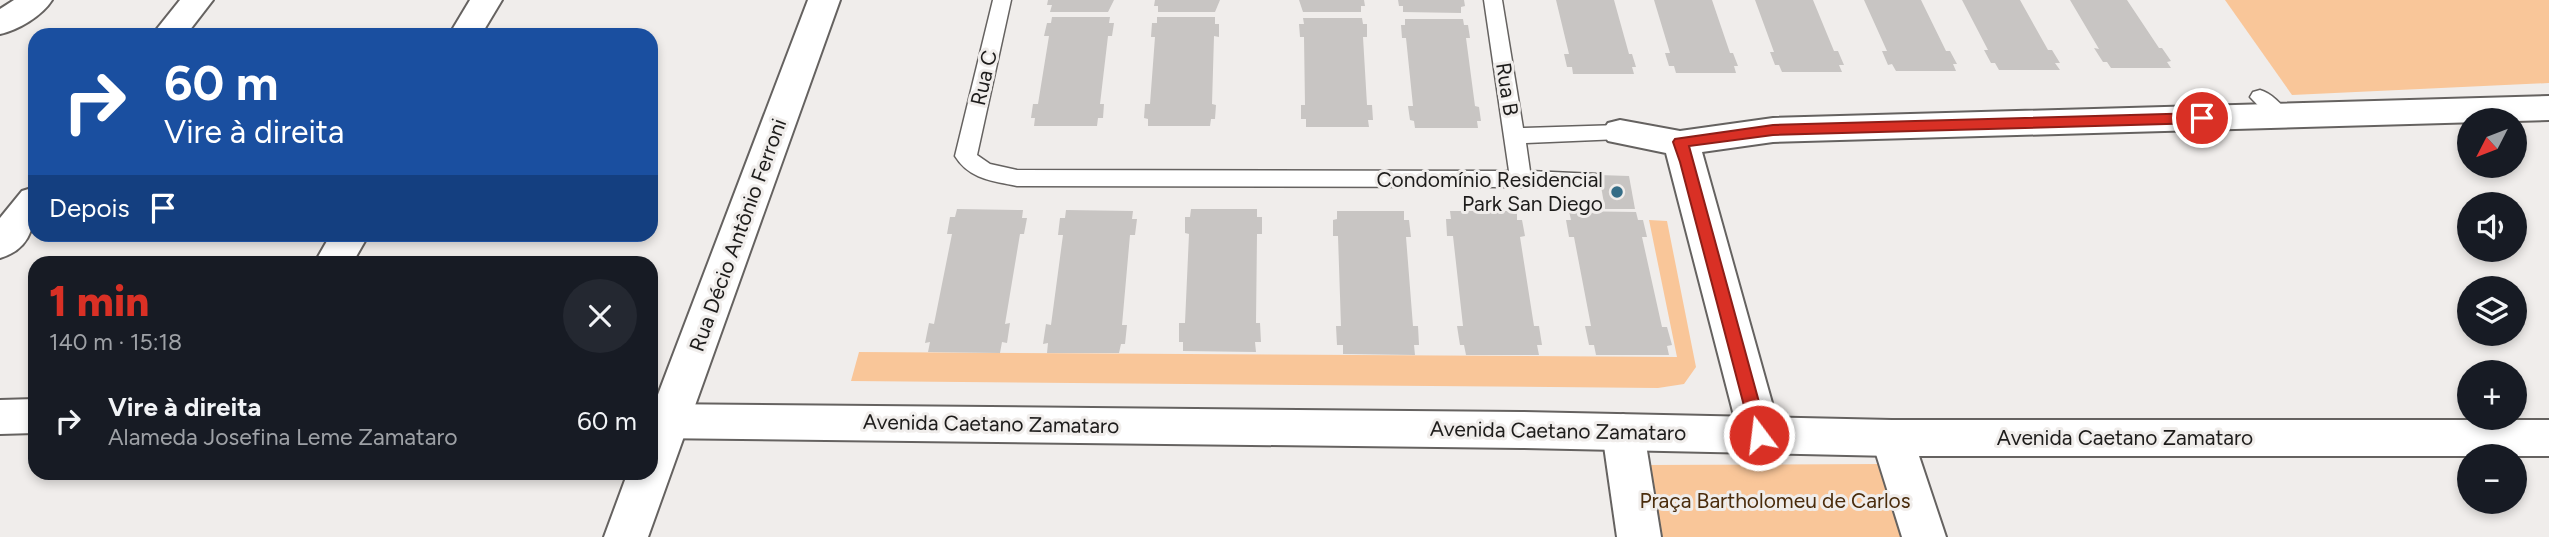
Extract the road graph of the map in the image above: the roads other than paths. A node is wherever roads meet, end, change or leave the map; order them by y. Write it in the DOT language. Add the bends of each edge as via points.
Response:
graph roads {
  1 [pos="36,0"];
  2 [pos="197,0"];
  3 [pos="486,0"];
  4 [pos="824,0"];
  5 [pos="1002,0"];
  6 [pos="1493,0"];
  7 [pos="0,24"];
  8 [pos="174,28"];
  9 [pos="470,28"];
  10 [pos="2549,108"];
  11 [pos="1620,132"];
  12 [pos="1514,136"];
  13 [pos="1680,142"];
  14 [pos="1588,178"];
  15 [pos="1521,179"];
  16 [pos="28,209"];
  17 [pos="0,244"];
  18 [pos="28,416"];
  19 [pos="0,417"];
  20 [pos="660,421"];
  21 [pos="1623,432"];
  22 [pos="1759,435"];
  23 [pos="1892,438"];
  24 [pos="2549,438"];
  25 [pos="647,480"];
  26 [pos="626,537"];
  27 [pos="1639,537"];
  28 [pos="1924,537"];
  1 -- 7 [label="street"];
  2 -- 8 [label="street"];
  3 -- 9 [label="street"];
  4 -- 20 [label="street, Rua Décio Antônio Ferroni"];
  5 -- 15 [label="lane, Rua C" via="966,156 973,167 989,173 1017,178"];
  6 -- 12 [label="lane, Rua B"];
  10 -- 13 [label="street" via="2269,106 1773,130"];
  11 -- 12 [label="lane"];
  11 -- 13 [label="street"];
  12 -- 15 [label="lane, Rua B"];
  13 -- 22 [label="street"];
  14 -- 15 [label="lane"];
  16 -- 17 [label="street"];
  18 -- 19 [label="street"];
  20 -- 21 [label="street, Avenida Caetano Zamataro"];
  21 -- 22 [label="street, Avenida Caetano Zamataro"];
  21 -- 27 [label="street"];
  22 -- 23 [label="street, Avenida Caetano Zamataro"];
  23 -- 24 [label="street, Avenida Caetano Zamataro"];
  23 -- 28 [label="street"];
  25 -- 26 [label="street, Rua Décio Antônio Ferroni"];
}
